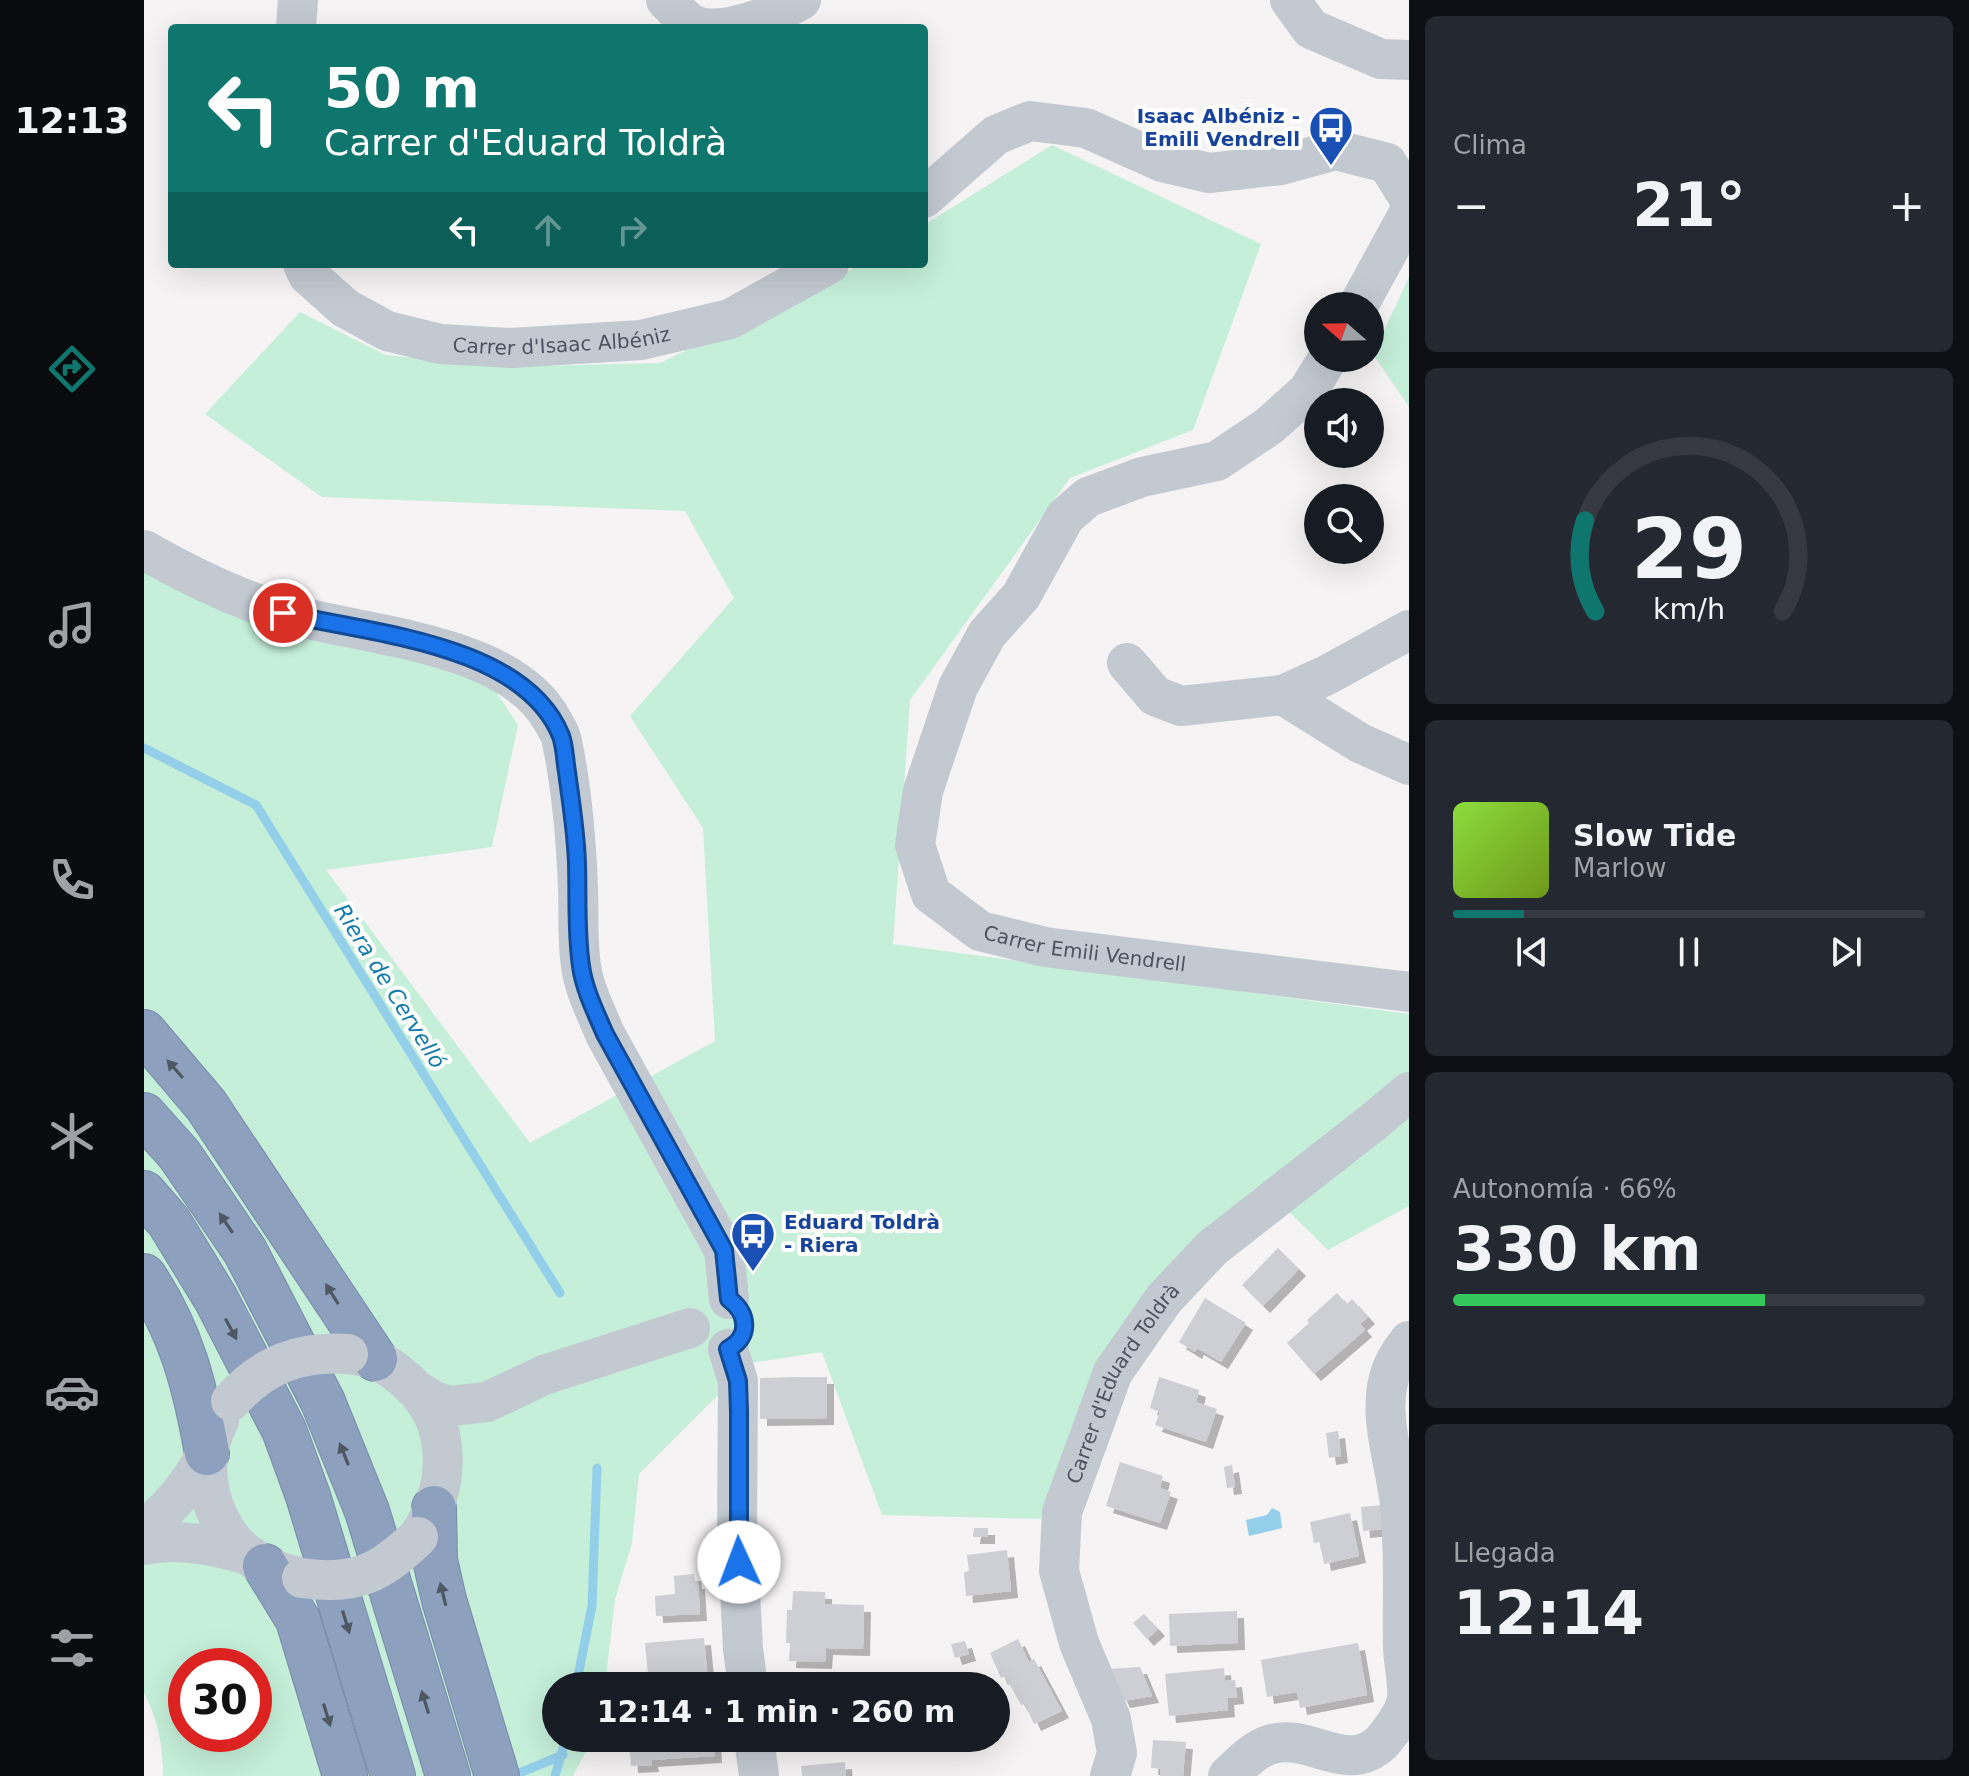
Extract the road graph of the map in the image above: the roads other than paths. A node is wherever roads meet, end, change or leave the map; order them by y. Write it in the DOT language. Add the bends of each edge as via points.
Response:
graph roads {
  1 [pos="298,0"];
  2 [pos="666,0"];
  3 [pos="801,0"];
  4 [pos="1290,0"];
  5 [pos="296,24"];
  6 [pos="693,24"];
  7 [pos="743,24"];
  8 [pos="1409,60"];
  9 [pos="928,194"];
  10 [pos="1409,198"];
  11 [pos="1409,213"];
  12 [pos="305,268"];
  13 [pos="822,268"];
  14 [pos="1366,292"];
  15 [pos="1320,372"];
  16 [pos="144,550"];
  17 [pos="1409,630"];
  18 [pos="1127,663"];
  19 [pos="1283,695"];
  20 [pos="1409,765"];
  21 [pos="1409,992"];
  22 [pos="144,1032"];
  23 [pos="1409,1092"];
  24 [pos="144,1115"];
  25 [pos="144,1193"];
  26 [pos="144,1276"];
  27 [pos="729,1299"];
  28 [pos="690,1328"];
  29 [pos="1409,1341"];
  30 [pos="728,1349"];
  31 [pos="361,1357"];
  32 [pos="419,1392"];
  33 [pos="509,1393"];
  34 [pos="207,1453"];
  35 [pos="444,1461"];
  36 [pos="426,1523"];
  37 [pos="144,1529"];
  38 [pos="144,1545"];
  39 [pos="273,1567"];
  40 [pos="746,1672"];
  41 [pos="1408,1701"];
  42 [pos="756,1752"];
  43 [pos="345,1776"];
  44 [pos="393,1776"];
  45 [pos="448,1776"];
  46 [pos="497,1776"];
  47 [pos="759,1776"];
  48 [pos="1110,1776"];
  49 [pos="1228,1776"];
  1 -- 5 [label="street"];
  2 -- 6 [label="street"];
  3 -- 7 [label="street"];
  4 -- 8 [label="street" via="1311,29 1381,59"];
  9 -- 10 [label="street" via="996,135 1030,121 1086,128 1162,162 1209,173 1281,165 1336,150 1387,163"];
  11 -- 14 [label="street"];
  12 -- 13 [label="street, Carrer d'Isaac Albéniz" via="345,308 387,331 440,344 511,348 641,340 730,319"];
  15 -- 21 [label="street, Carrer Emili Vendrell" via="1308,391 1269,426 1217,461 1142,477 1088,497 1065,517 1021,596 987,634 958,687 923,791 915,845 931,894 980,931 1045,947"];
  16 -- 27 [label="street" via="195,578 283,613 461,655 503,673 548,713 562,738 576,843 581,967 591,1001 724,1250"];
  17 -- 19 [label="street"];
  18 -- 19 [label="street" via="1155,696 1181,706"];
  19 -- 20 [label="street" via="1360,743"];
  31 -- 22 [label="highway, one-way" via="206,1105"];
  23 -- 48 [label="street, Carrer d'Eduard Toldrà" via="1212,1248 1164,1299 1113,1372 1062,1512 1059,1571 1079,1643 1111,1719 1117,1753"];
  45 -- 24 [label="highway, one-way" via="367,1511 323,1402 245,1251 179,1154"];
  25 -- 44 [label="highway, one-way" via="169,1222 216,1299 284,1430"];
  26 -- 34 [label="highway" via="181,1343"];
  27 -- 28 [label="street" via="703,1302 695,1309"];
  27 -- 30 [label="street" via="745,1323 741,1339"];
  28 -- 30 [label="street" via="706,1349"];
  28 -- 33 [label="street" via="544,1375"];
  29 -- 41 [label="street" via="1389,1377 1386,1405 1400,1502"];
  30 -- 40 [label="street" via="738,1381 737,1532"];
  31 -- 32 [label="street" via="394,1370"];
  31 -- 34 [label="street, bridge" via="301,1355 258,1375 231,1401"];
  32 -- 33 [label="street" via="441,1403 467,1406"];
  32 -- 35 [label="street" via="432,1415"];
  33 -- 35 [label="street" via="482,1415"];
  34 -- 37 [label="street" via="182,1494"];
  34 -- 39 [label="street" via="214,1510 230,1534"];
  35 -- 36 [label="street" via="442,1487"];
  36 -- 39 [label="street, bridge" via="389,1562 353,1579 326,1581"];
  46 -- 36 [label="highway, one-way"];
  38 -- 39 [label="street" via="221,1547"];
  39 -- 43 [label="highway, one-way" via="298,1620"];
  41 -- 49 [label="street" via="1380,1744 1364,1755 1341,1758 1273,1743"];
  42 -- 47 [label="street"];
}
